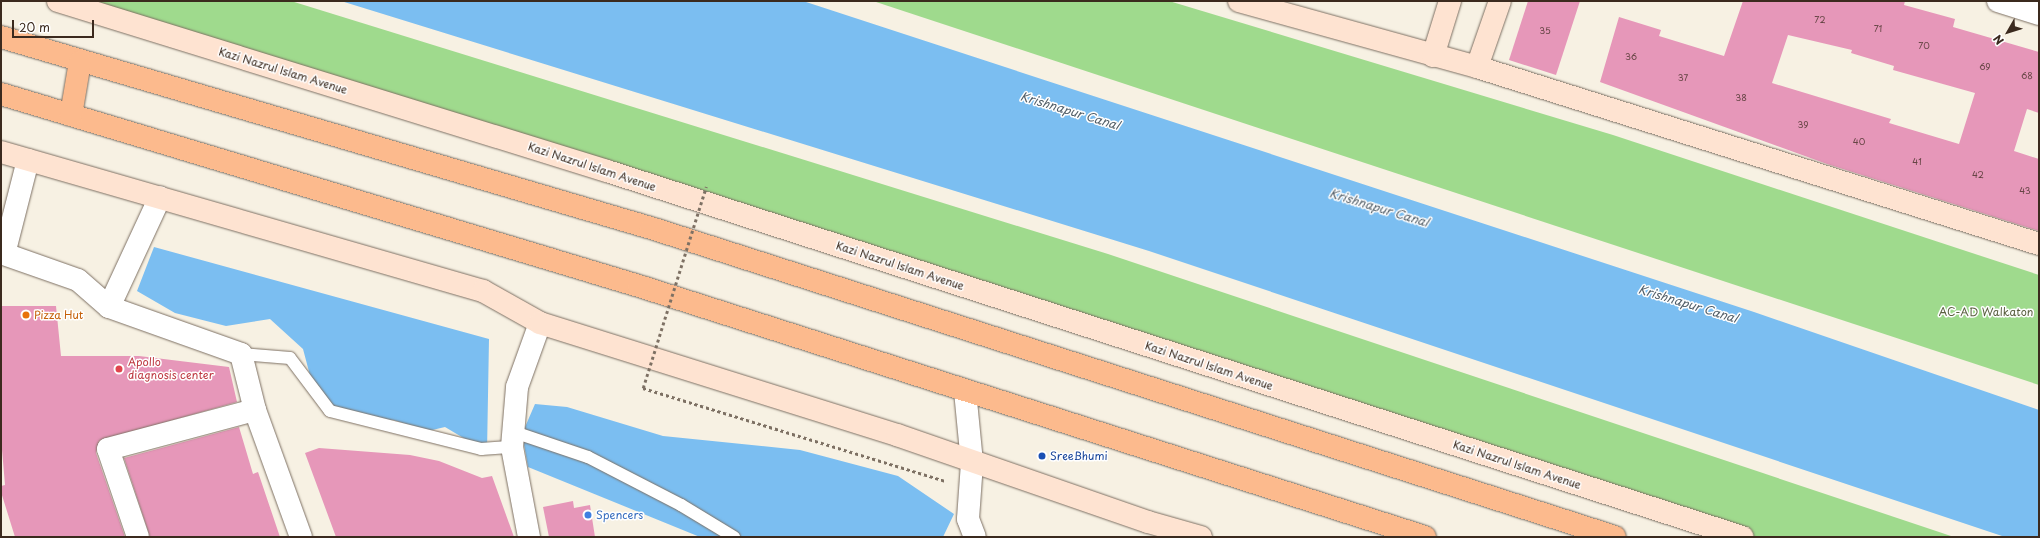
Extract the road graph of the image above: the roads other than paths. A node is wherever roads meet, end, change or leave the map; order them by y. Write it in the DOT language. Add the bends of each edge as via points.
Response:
graph roads {
  1 [pos="58,1"];
  2 [pos="1239,1"];
  3 [pos="1450,1"];
  4 [pos="1500,1"];
  5 [pos="1998,1"];
  6 [pos="2039,14"];
  7 [pos="1,37"];
  8 [pos="1433,56"];
  9 [pos="80,62"];
  10 [pos="1477,67"];
  11 [pos="1,94"];
  12 [pos="71,115"];
  13 [pos="1,152"];
  14 [pos="28,160"];
  15 [pos="160,197"];
  16 [pos="2039,244"];
  17 [pos="109,307"];
  18 [pos="540,323"];
  19 [pos="241,354"];
  20 [pos="965,391"];
  21 [pos="255,410"];
  22 [pos="513,439"];
  23 [pos="972,463"];
  24 [pos="966,531"];
  25 [pos="138,537"];
  26 [pos="301,537"];
  27 [pos="529,537"];
  28 [pos="734,537"];
  29 [pos="1200,537"];
  30 [pos="1425,537"];
  31 [pos="1615,537"];
  32 [pos="1742,537"];
  1 -- 32 [label="street, Kazi Nazrul Islam Avenue" via="607,171"];
  2 -- 8 [label="street"];
  3 -- 8 [label="street"];
  4 -- 10 [label="street"];
  5 -- 6 [label="street"];
  7 -- 9 [label="main road"];
  8 -- 10 [label="street"];
  9 -- 12 [label="main road"];
  9 -- 31 [label="main road" via="651,228"];
  10 -- 16 [label="street"];
  11 -- 12 [label="main road"];
  12 -- 20 [label="main road" via="430,221"];
  13 -- 14 [label="street"];
  14 -- 15 [label="street"];
  14 -- 17 [label="street" via="4,254 78,280"];
  15 -- 17 [label="street"];
  15 -- 18 [label="street" via="484,291"];
  17 -- 19 [label="street"];
  18 -- 22 [label="street" via="517,387"];
  18 -- 23 [label="street" via="897,435"];
  19 -- 21 [label="street"];
  19 -- 22 [label="lane" via="290,358 330,411 481,449"];
  20 -- 23 [label="street"];
  20 -- 30 [label="main road"];
  21 -- 25 [label="street" via="108,449"];
  21 -- 26 [label="street"];
  22 -- 27 [label="street"];
  22 -- 28 [label="lane" via="588,457 681,504"];
  23 -- 24 [label="street"];
  23 -- 29 [label="street"];
}
